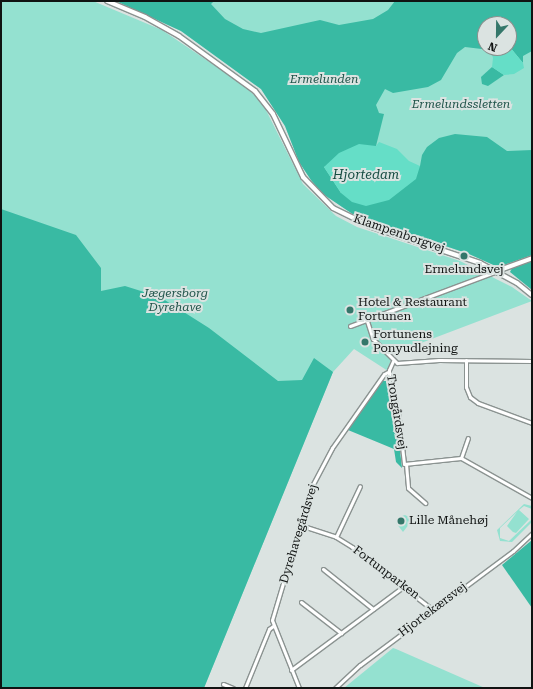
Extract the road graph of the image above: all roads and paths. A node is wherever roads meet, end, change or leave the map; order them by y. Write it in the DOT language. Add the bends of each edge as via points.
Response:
graph roads {
  1 [pos="107,1"];
  2 [pos="532,258"];
  3 [pos="497,271"];
  4 [pos="532,295"];
  5 [pos="366,321"];
  6 [pos="350,326"];
  7 [pos="393,360"];
  8 [pos="466,360"];
  9 [pos="532,361"];
  10 [pos="388,372"];
  11 [pos="532,423"];
  12 [pos="468,438"];
  13 [pos="461,458"];
  14 [pos="406,464"];
  15 [pos="360,486"];
  16 [pos="532,498"];
  17 [pos="425,503"];
  18 [pos="300,525"];
  19 [pos="532,533"];
  20 [pos="336,537"];
  21 [pos="323,569"];
  22 [pos="404,586"];
  23 [pos="301,602"];
  24 [pos="373,609"];
  25 [pos="433,610"];
  26 [pos="273,626"];
  27 [pos="341,633"];
  28 [pos="291,670"];
  29 [pos="223,684"];
  30 [pos="233,688"];
  31 [pos="245,688"];
  32 [pos="298,688"];
  33 [pos="335,688"];
  1 -- 3 [label="street, Klampenborgvej" via="145,17 179,36 254,91 273,114 303,177 333,208 361,222 458,254"];
  2 -- 3 [label="street"];
  3 -- 4 [label="street, Klampenborgvej"];
  3 -- 5 [label="street"];
  5 -- 6 [label="street"];
  5 -- 7 [label="street" via="373,339"];
  7 -- 8 [label="street" via="401,363"];
  7 -- 10 [label="street, Trongårdsvej"];
  8 -- 9 [label="street"];
  8 -- 11 [label="street" via="466,387 470,397 478,403"];
  10 -- 14 [label="street, Trongårdsvej" via="388,382 398,411"];
  10 -- 18 [label="street, Dyrehavegårdsvej" via="384,374 332,448 310,492"];
  12 -- 13 [label="street"];
  13 -- 14 [label="street, Trongårdsvej"];
  13 -- 16 [label="street"];
  14 -- 17 [label="street, Trongårdsvej" via="408,488"];
  15 -- 20 [label="street"];
  18 -- 20 [label="street, Fortunparken"];
  18 -- 26 [label="street, Dyrehavegårdsvej" via="272,620"];
  19 -- 25 [label="street, Hjortekærsvej" via="513,551"];
  20 -- 22 [label="street, Fortunparken"];
  21 -- 24 [label="street"];
  22 -- 24 [label="street"];
  22 -- 25 [label="street, Fortunparken"];
  23 -- 27 [label="street"];
  24 -- 27 [label="street"];
  25 -- 33 [label="street, Hjortekærsvej" via="360,665"];
  26 -- 28 [label="street"];
  26 -- 31 [label="street" via="269,629"];
  27 -- 28 [label="street"];
  28 -- 32 [label="street"];
  29 -- 30 [label="street"];
}
